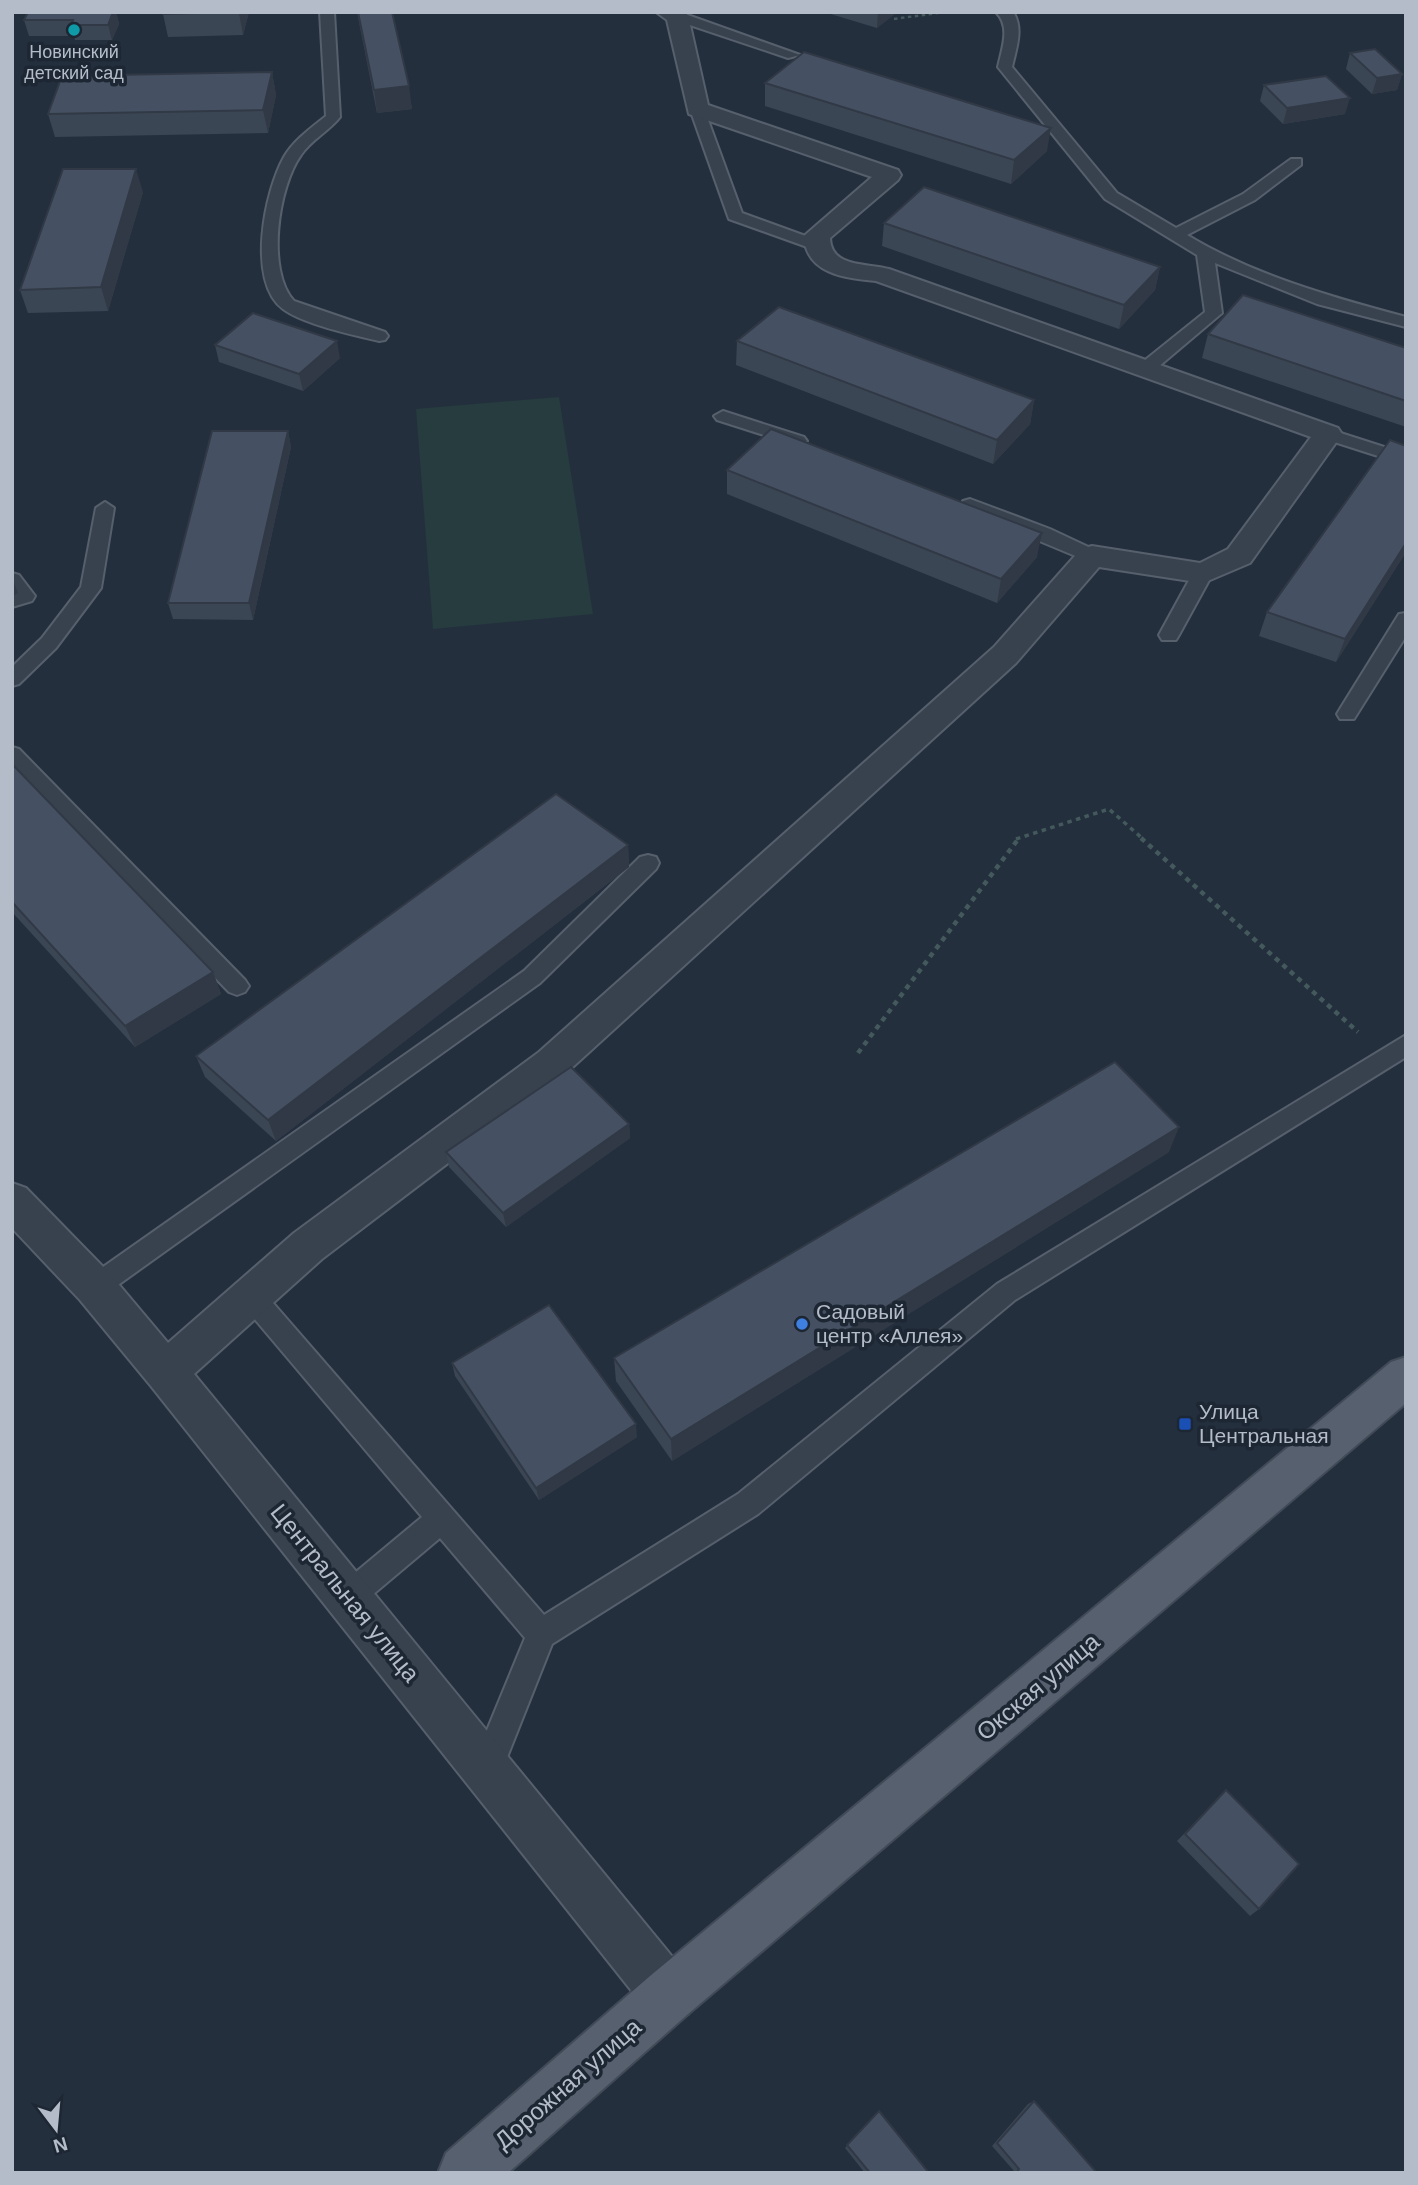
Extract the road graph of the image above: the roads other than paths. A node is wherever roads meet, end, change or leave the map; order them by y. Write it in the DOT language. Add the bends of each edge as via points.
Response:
graph roads {
  1 [pos="327,12"];
  2 [pos="1003,12"];
  3 [pos="672,14"];
  4 [pos="793,55"];
  5 [pos="697,109"];
  6 [pos="1296,162"];
  7 [pos="1175,235"];
  8 [pos="816,245"];
  9 [pos="1205,253"];
  10 [pos="1406,322"];
  11 [pos="379,336"];
  12 [pos="1145,369"];
  13 [pos="723,416"];
  14 [pos="1328,434"];
  15 [pos="816,447"];
  16 [pos="1406,460"];
  17 [pos="955,500"];
  18 [pos="105,508"];
  19 [pos="1092,556"];
  20 [pos="1203,573"];
  21 [pos="12,579"];
  22 [pos="12,601"];
  23 [pos="1406,619"];
  24 [pos="1169,635"];
  25 [pos="12,679"];
  26 [pos="1347,714"];
  27 [pos="12,754"];
  28 [pos="648,863"];
  29 [pos="237,986"];
  30 [pos="1396,1051"];
  31 [pos="12,1200"];
  32 [pos="94,1287"];
  33 [pos="251,1296"];
  34 [pos="166,1372"];
  35 [pos="1406,1376"];
  36 [pos="441,1518"];
  37 [pos="348,1597"];
  38 [pos="541,1634"];
  39 [pos="487,1769"];
  40 [pos="669,1995"];
  41 [pos="479,2168"];
  1 -- 11 [label="lane" via="333,117 292,156 278,190 269,264 274,291 288,305"];
  2 -- 7 [label="lane" via="1009,16 1012,32 1005,67 1111,196"];
  3 -- 4 [label="lane"];
  3 -- 5 [label="street"];
  5 -- 8 [label="lane" via="735,216"];
  5 -- 8 [label="street" via="889,175 817,236"];
  6 -- 7 [label="lane" via="1249,197"];
  7 -- 9 [label="lane"];
  8 -- 12 [label="street" via="824,260 843,269 880,274"];
  9 -- 10 [label="lane" via="1323,300"];
  9 -- 12 [label="lane" via="1214,313"];
  12 -- 14 [label="street"];
  13 -- 15 [label="lane"];
  14 -- 16 [label="lane"];
  14 -- 20 [label="street" via="1239,556"];
  17 -- 19 [label="lane"];
  18 -- 25 [label="lane" via="91,588 49,643"];
  19 -- 20 [label="street"];
  19 -- 33 [label="street" via="1005,654 552,1063 308,1246"];
  20 -- 24 [label="lane"];
  21 -- 22 [label="lane" via="25,596"];
  23 -- 26 [label="lane"];
  27 -- 29 [label="lane"];
  28 -- 32 [label="lane" via="532,977"];
  30 -- 38 [label="lane" via="1006,1292 748,1504"];
  31 -- 32 [label="street, Центральная улица"];
  32 -- 34 [label="street, Центральная улица"];
  33 -- 34 [label="street"];
  33 -- 36 [label="lane"];
  34 -- 37 [label="street, Центральная улица"];
  35 -- 40 [label="main road, Окская улица"];
  36 -- 37 [label="lane"];
  36 -- 38 [label="lane"];
  37 -- 39 [label="street, Центральная улица"];
  38 -- 39 [label="lane"];
  39 -- 40 [label="street, Центральная улица"];
  40 -- 41 [label="main road, Дорожная улица"];
}
